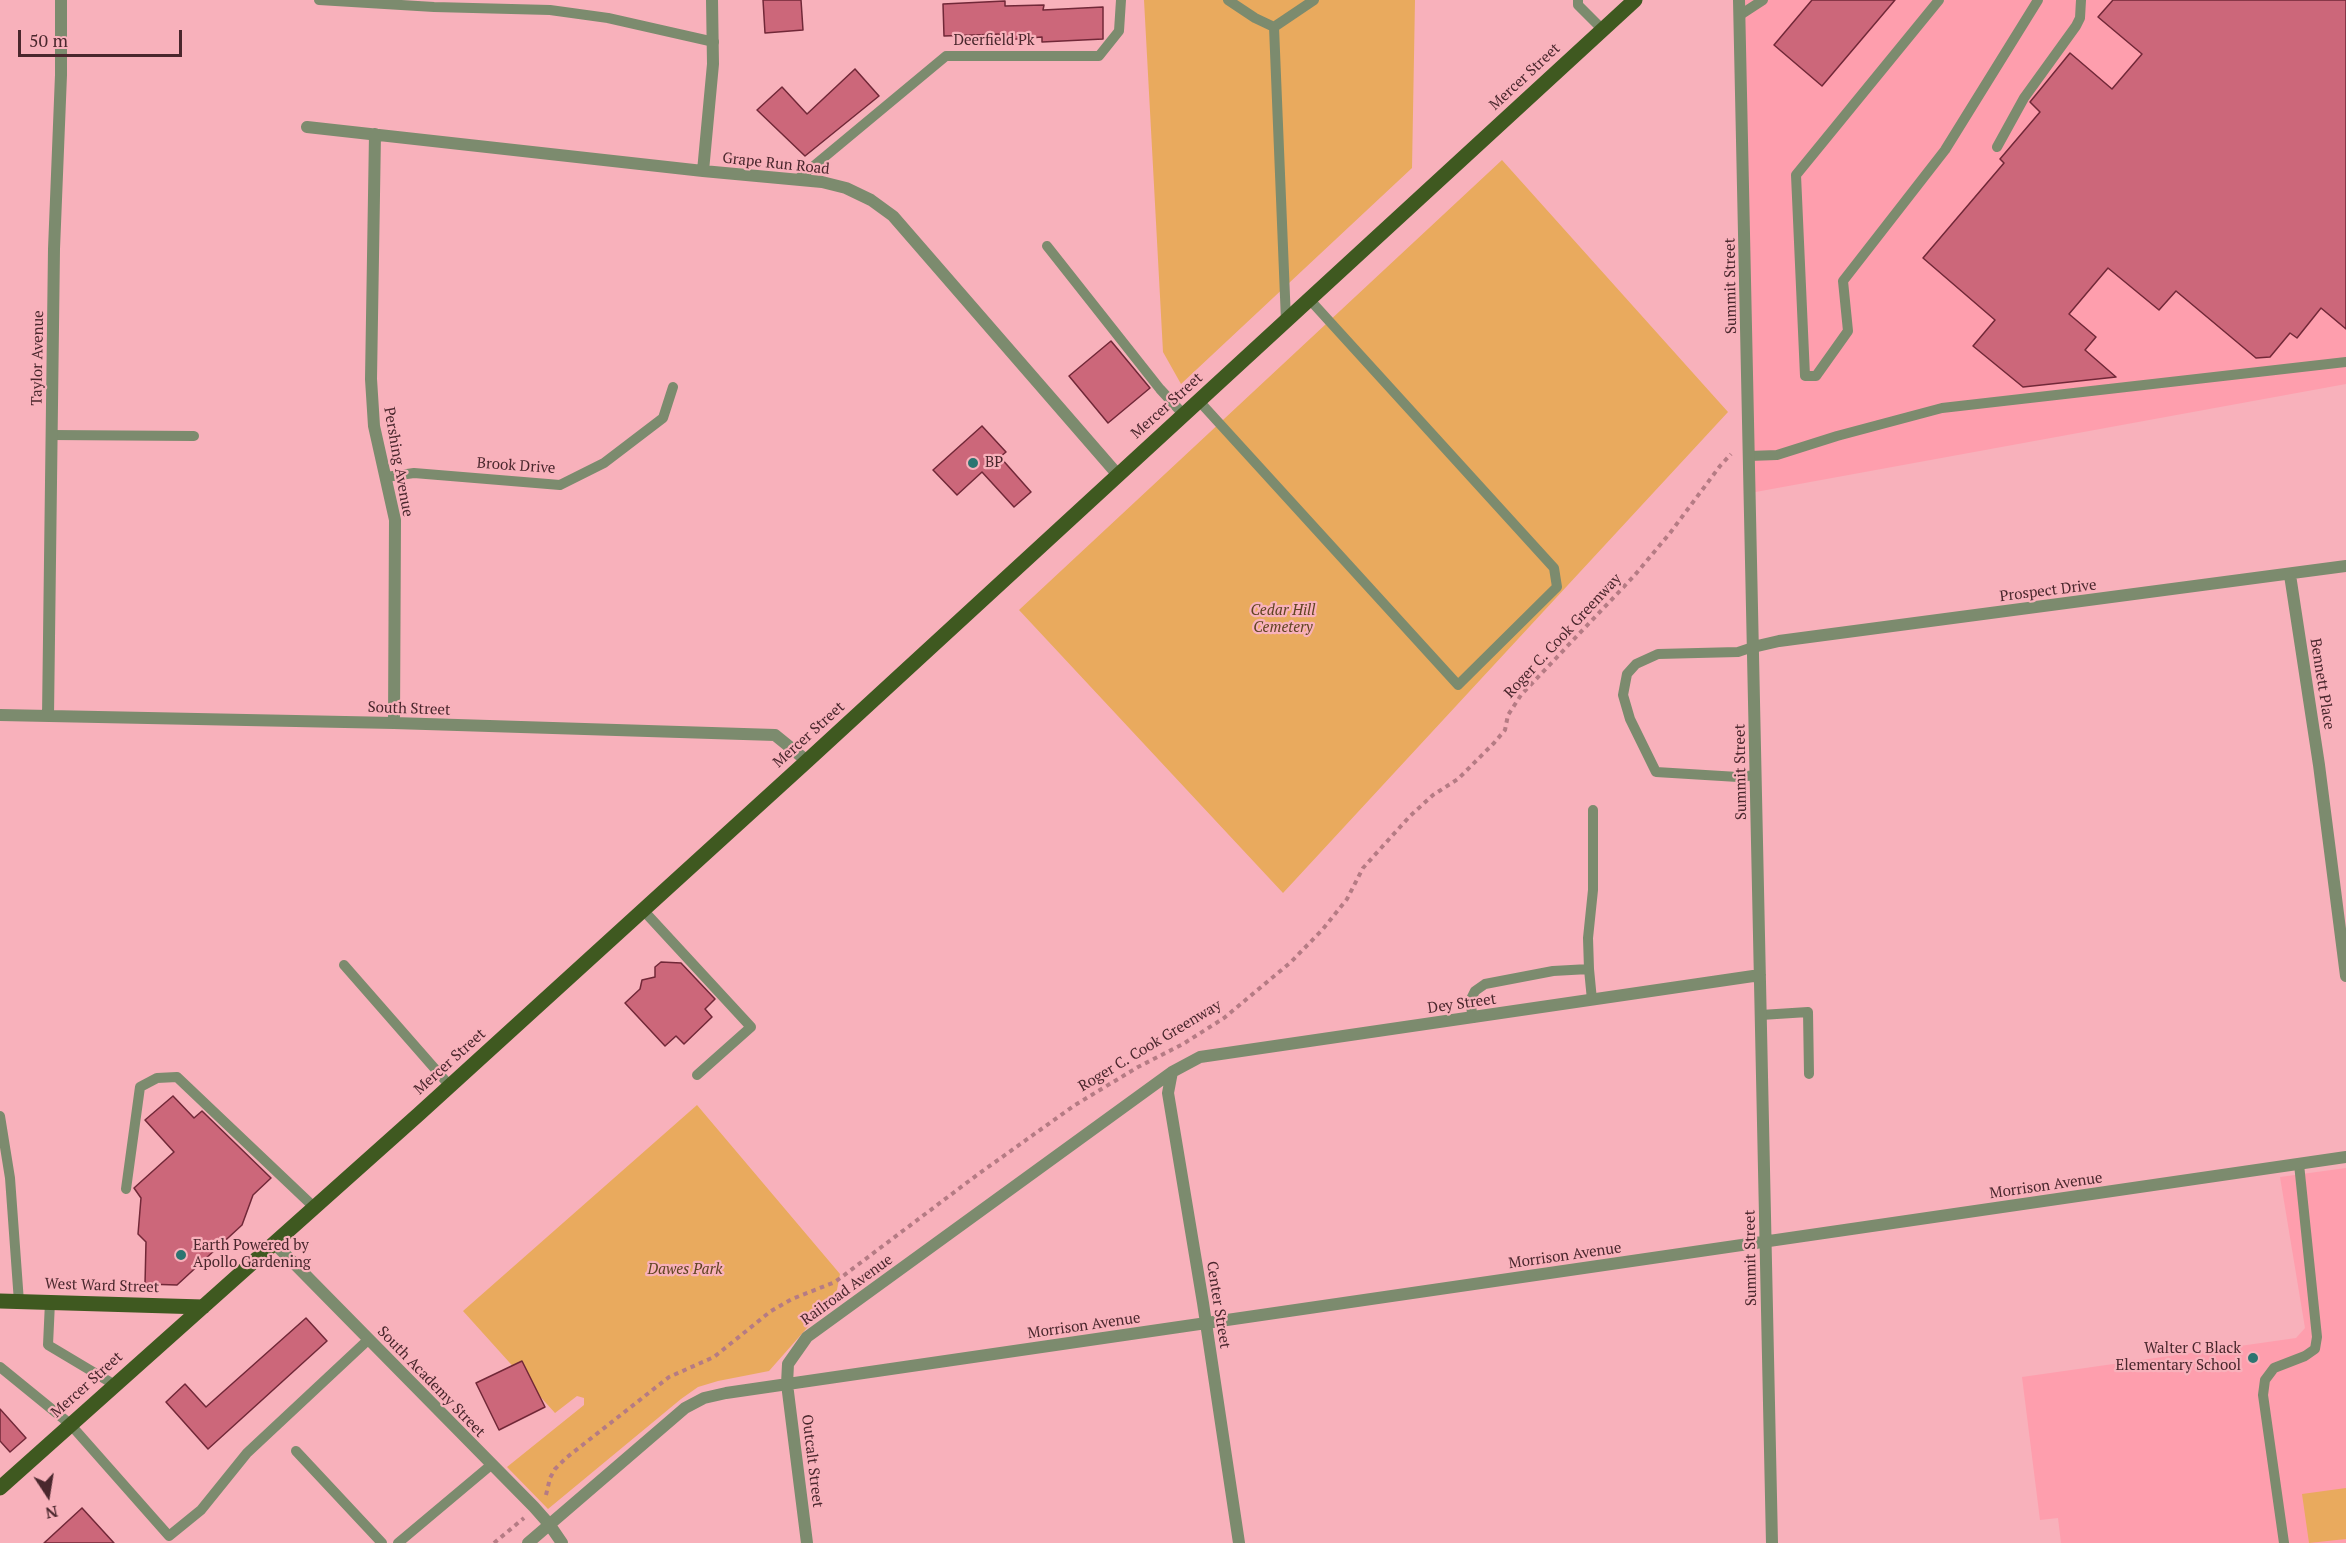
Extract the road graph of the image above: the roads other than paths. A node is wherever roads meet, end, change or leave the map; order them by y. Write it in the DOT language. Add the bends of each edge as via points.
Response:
graph roads {
  1 [pos="61,0"];
  2 [pos="319,0"];
  3 [pos="712,0"];
  4 [pos="1121,0"];
  5 [pos="1228,0"];
  6 [pos="1314,0"];
  7 [pos="1578,0"];
  8 [pos="1635,0"];
  9 [pos="1739,0"];
  10 [pos="1763,0"];
  11 [pos="1940,0"];
  12 [pos="2038,0"];
  13 [pos="2081,0"];
  14 [pos="1740,15"];
  15 [pos="1274,27"];
  16 [pos="1603,30"];
  17 [pos="714,42"];
  18 [pos="308,127"];
  19 [pos="375,134"];
  20 [pos="1997,147"];
  21 [pos="704,171"];
  22 [pos="798,179"];
  23 [pos="1047,246"];
  24 [pos="1310,300"];
  25 [pos="1286,321"];
  26 [pos="2346,362"];
  27 [pos="673,387"];
  28 [pos="1199,401"];
  29 [pos="1184,415"];
  30 [pos="51,435"];
  31 [pos="194,436"];
  32 [pos="1749,456"];
  33 [pos="1118,475"];
  34 [pos="386,477"];
  35 [pos="2346,566"];
  36 [pos="2290,574"];
  37 [pos="1753,647"];
  38 [pos="0,715"];
  39 [pos="48,716"];
  40 [pos="394,723"];
  41 [pos="807,762"];
  42 [pos="1756,776"];
  43 [pos="1593,810"];
  44 [pos="643,910"];
  45 [pos="344,965"];
  46 [pos="1588,969"];
  47 [pos="1760,975"];
  48 [pos="2346,976"];
  49 [pos="1592,1000"];
  50 [pos="1761,1015"];
  51 [pos="1473,1018"];
  52 [pos="1172,1072"];
  53 [pos="1809,1074"];
  54 [pos="697,1075"];
  55 [pos="450,1086"];
  56 [pos="0,1116"];
  57 [pos="2346,1157"];
  58 [pos="2299,1164"];
  59 [pos="126,1189"];
  60 [pos="315,1208"];
  61 [pos="1766,1242"];
  62 [pos="275,1244"];
  63 [pos="0,1301"];
  64 [pos="19,1302"];
  65 [pos="50,1302"];
  66 [pos="203,1307"];
  67 [pos="1206,1323"];
  68 [pos="369,1339"];
  69 [pos="0,1366"];
  70 [pos="115,1384"];
  71 [pos="787,1384"];
  72 [pos="70,1424"];
  73 [pos="296,1450"];
  74 [pos="491,1465"];
  75 [pos="0,1488"];
  76 [pos="549,1524"];
  77 [pos="382,1543"];
  78 [pos="398,1543"];
  79 [pos="528,1543"];
  80 [pos="562,1543"];
  81 [pos="807,1543"];
  82 [pos="1239,1543"];
  83 [pos="1772,1543"];
  84 [pos="2284,1543"];
  1 -- 30 [label="street, Taylor Avenue"];
  2 -- 17 [label="lane" via="550,10 608,18"];
  3 -- 17 [label="street"];
  4 -- 22 [label="lane, Deerfield Pk" via="1119,30 1099,56 946,56"];
  5 -- 15 [label="lane"];
  6 -- 15 [label="lane"];
  7 -- 16 [label="lane" via="1578,5"];
  8 -- 16 [label="main road, Mercer Street"];
  9 -- 14 [label="street, Summit Street"];
  10 -- 14 [label="lane"];
  11 -- 12 [label="lane" via="1796,176 1805,376 1816,376 1848,331 1843,281 1945,150"];
  13 -- 20 [label="lane" via="2076,26 2024,98"];
  14 -- 32 [label="street, Summit Street"];
  15 -- 25 [label="lane"];
  16 -- 24 [label="main road, Mercer Street"];
  17 -- 21 [label="street"];
  18 -- 19 [label="street, Grape Run Road"];
  19 -- 21 [label="street, Grape Run Road"];
  19 -- 34 [label="street, Pershing Avenue" via="371,379 374,426"];
  21 -- 22 [label="street, Grape Run Road"];
  22 -- 33 [label="street, Grape Run Road" via="846,188 893,216"];
  23 -- 29 [label="lane"];
  24 -- 25 [label="main road, Mercer Street"];
  24 -- 28 [label="lane" via="1554,568 1557,587 1458,685"];
  25 -- 28 [label="main road, Mercer Street"];
  26 -- 32 [label="lane" via="1942,408 1777,455"];
  27 -- 34 [label="lane, Brook Drive" via="663,418 604,463 560,484 414,473"];
  28 -- 29 [label="main road, Mercer Street"];
  29 -- 33 [label="main road, Mercer Street"];
  30 -- 31 [label="lane"];
  30 -- 39 [label="street, Taylor Avenue"];
  32 -- 37 [label="street, Summit Street"];
  33 -- 41 [label="main road, Mercer Street"];
  34 -- 40 [label="street, Pershing Avenue" via="395,520"];
  35 -- 36 [label="street, Prospect Drive"];
  36 -- 37 [label="street, Prospect Drive"];
  36 -- 48 [label="street, Bennett Place"];
  37 -- 42 [label="street, Summit Street"];
  37 -- 42 [label="lane" via="1738,652 1658,654 1636,664 1627,674 1623,695 1630,719 1656,772"];
  38 -- 39 [label="street, South Street"];
  39 -- 40 [label="street, South Street"];
  40 -- 41 [label="street, South Street" via="775,735"];
  41 -- 44 [label="main road, Mercer Street"];
  42 -- 47 [label="street, Summit Street"];
  43 -- 46 [label="lane"];
  44 -- 54 [label="lane" via="751,1027"];
  44 -- 55 [label="main road, Mercer Street"];
  45 -- 55 [label="lane"];
  46 -- 49 [label="lane"];
  46 -- 51 [label="lane" via="1553,971 1485,984 1470,1001"];
  47 -- 49 [label="street, Dey Street"];
  47 -- 50 [label="street, Summit Street"];
  49 -- 51 [label="street, Dey Street"];
  50 -- 53 [label="lane" via="1808,1012"];
  50 -- 61 [label="street, Summit Street"];
  51 -- 52 [label="street, Dey Street" via="1200,1057"];
  52 -- 67 [label="street, Center Street" via="1168,1093"];
  52 -- 71 [label="street, Railroad Avenue" via="807,1337 788,1364"];
  55 -- 60 [label="main road, Mercer Street"];
  56 -- 64 [label="lane" via="10,1178"];
  57 -- 58 [label="street, Morrison Avenue"];
  58 -- 61 [label="street, Morrison Avenue"];
  58 -- 84 [label="lane" via="2317,1337 2315,1349 2274,1368 2265,1380 2263,1395"];
  59 -- 60 [label="lane" via="140,1087 157,1078 177,1077"];
  60 -- 62 [label="main road, Mercer Street"];
  61 -- 67 [label="street, Morrison Avenue"];
  61 -- 83 [label="street, Summit Street"];
  62 -- 66 [label="main road, Mercer Street"];
  62 -- 68 [label="street, South Academy Street"];
  63 -- 64 [label="main road, West Ward Street"];
  64 -- 65 [label="main road, West Ward Street"];
  65 -- 66 [label="main road, West Ward Street"];
  65 -- 70 [label="lane" via="48,1345"];
  66 -- 70 [label="main road, Mercer Street"];
  67 -- 71 [label="street, Morrison Avenue"];
  67 -- 82 [label="street, Center Street"];
  68 -- 72 [label="lane" via="247,1454 201,1510 169,1536"];
  68 -- 74 [label="street, South Academy Street"];
  69 -- 72 [label="lane"];
  70 -- 72 [label="main road, Mercer Street"];
  71 -- 76 [label="street" via="704,1398 686,1408"];
  71 -- 81 [label="street, Outcalt Street"];
  72 -- 75 [label="main road, Mercer Street"];
  73 -- 77 [label="lane"];
  74 -- 76 [label="street, South Academy Street"];
  74 -- 78 [label="lane"];
  76 -- 79 [label="street"];
  76 -- 80 [label="street, South Academy Street"];
}
